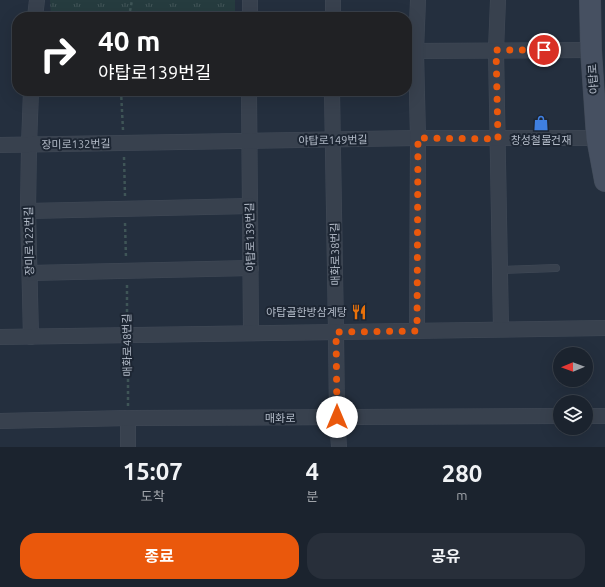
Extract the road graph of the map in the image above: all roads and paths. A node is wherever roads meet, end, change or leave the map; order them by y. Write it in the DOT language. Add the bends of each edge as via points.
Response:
graph roads {
  1 [pos="37,0"];
  2 [pos="132,0"];
  3 [pos="250,0"];
  4 [pos="333,0"];
  5 [pos="418,0"];
  6 [pos="498,0"];
  7 [pos="590,0"];
  8 [pos="36,12"];
  9 [pos="130,12"];
  10 [pos="250,12"];
  11 [pos="333,12"];
  12 [pos="496,50"];
  13 [pos="591,50"];
  14 [pos="412,51"];
  15 [pos="31,96"];
  16 [pos="121,96"];
  17 [pos="249,96"];
  18 [pos="332,96"];
  19 [pos="418,138"];
  20 [pos="597,138"];
  21 [pos="498,139"];
  22 [pos="332,140"];
  23 [pos="249,142"];
  24 [pos="124,143"];
  25 [pos="0,145"];
  26 [pos="29,145"];
  27 [pos="605,181"];
  28 [pos="250,206"];
  29 [pos="125,209"];
  30 [pos="28,210"];
  31 [pos="251,268"];
  32 [pos="556,268"];
  33 [pos="500,270"];
  34 [pos="126,271"];
  35 [pos="30,273"];
  36 [pos="605,328"];
  37 [pos="501,329"];
  38 [pos="417,331"];
  39 [pos="336,332"];
  40 [pos="251,333"];
  41 [pos="128,335"];
  42 [pos="31,336"];
  43 [pos="0,337"];
  44 [pos="553,416"];
  45 [pos="593,416"];
  46 [pos="605,416"];
  47 [pos="337,417"];
  48 [pos="128,418"];
  49 [pos="0,421"];
  50 [pos="128,447"];
  51 [pos="339,447"];
  1 -- 8 [label="street"];
  2 -- 9 [label="path"];
  3 -- 10 [label="street"];
  4 -- 11 [label="street"];
  5 -- 14 [label="street"];
  6 -- 12 [label="street"];
  7 -- 13 [label="street, 야탑로"];
  12 -- 13 [label="street"];
  12 -- 14 [label="street"];
  12 -- 21 [label="street"];
  13 -- 20 [label="street, 야탑로"];
  14 -- 19 [label="street"];
  15 -- 26 [label="street, 장미로132번길"];
  16 -- 24 [label="path, 매화로48번길"];
  17 -- 23 [label="street"];
  18 -- 22 [label="street, 매화로38번길"];
  19 -- 21 [label="street, 야탑로149번길"];
  19 -- 22 [label="street, 야탑로149번길"];
  19 -- 38 [label="street"];
  20 -- 21 [label="street, 야탑로149번길"];
  20 -- 27 [label="street, 야탑로"];
  21 -- 33 [label="street"];
  22 -- 23 [label="street, 야탑로149번길"];
  22 -- 39 [label="street, 매화로38번길"];
  23 -- 24 [label="street, 야탑로149번길"];
  23 -- 28 [label="street, 야탑로139번길"];
  24 -- 26 [label="street, 장미로132번길"];
  24 -- 29 [label="path, 매화로48번길"];
  25 -- 26 [label="street, 장미로132번길"];
  26 -- 30 [label="street, 장미로122번길"];
  28 -- 29 [label="street"];
  28 -- 31 [label="street, 야탑로139번길"];
  29 -- 30 [label="street"];
  29 -- 34 [label="path, 매화로48번길"];
  30 -- 35 [label="street, 장미로122번길"];
  31 -- 34 [label="street"];
  31 -- 40 [label="street, 야탑로139번길"];
  32 -- 33 [label="lane"];
  33 -- 37 [label="street"];
  34 -- 35 [label="street"];
  34 -- 41 [label="path, 매화로48번길"];
  35 -- 42 [label="street, 장미로122번길"];
  36 -- 37 [label="street"];
  37 -- 38 [label="street"];
  38 -- 39 [label="street"];
  39 -- 40 [label="street"];
  39 -- 47 [label="street, 매화로38번길"];
  40 -- 41 [label="street"];
  41 -- 42 [label="street"];
  41 -- 48 [label="path, 매화로48번길"];
  42 -- 43 [label="street"];
  44 -- 47 [label="street, 매화로"];
  45 -- 46 [label="street"];
  47 -- 48 [label="street, 매화로"];
  47 -- 51 [label="street, 매화로38번길"];
  48 -- 49 [label="street, 매화로"];
  48 -- 50 [label="street"];
}
